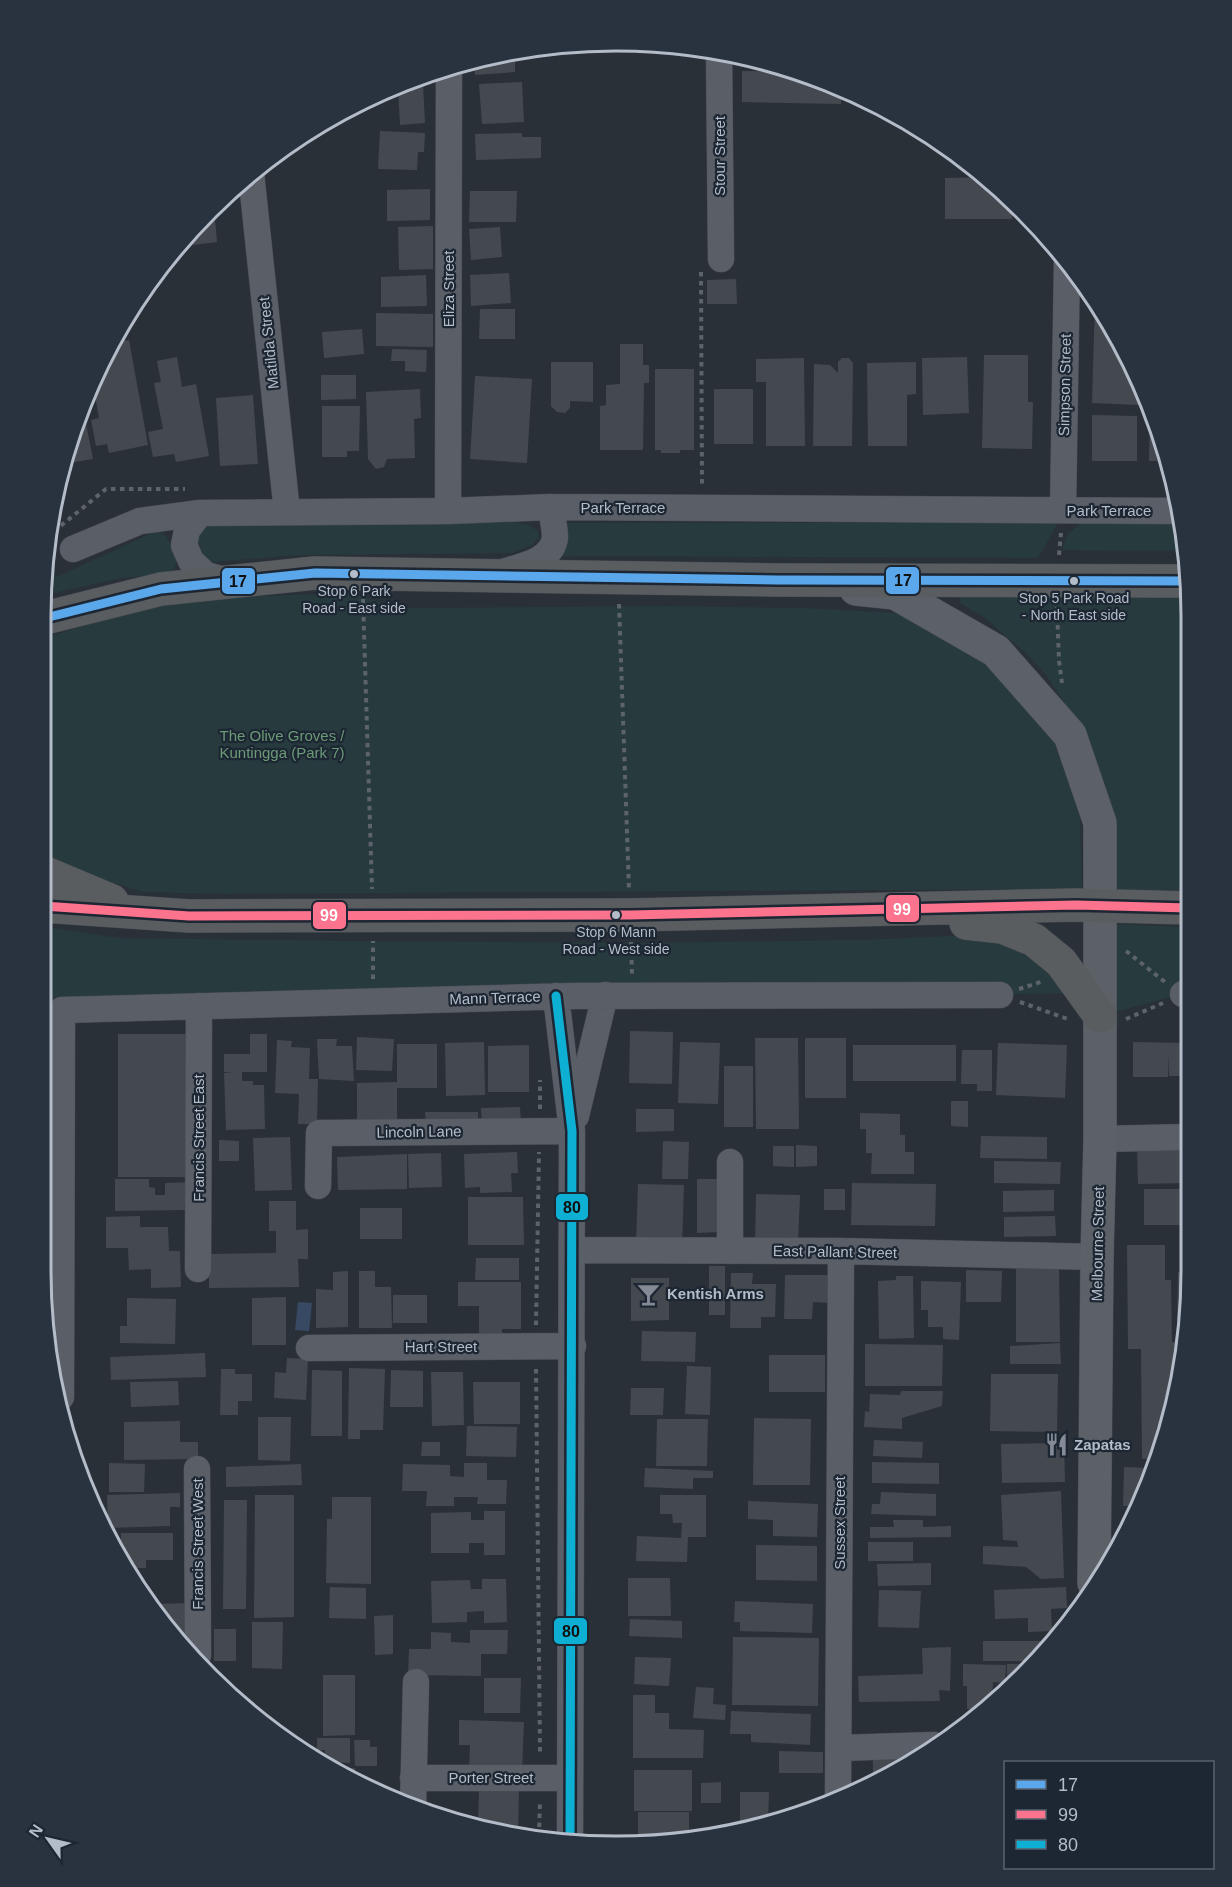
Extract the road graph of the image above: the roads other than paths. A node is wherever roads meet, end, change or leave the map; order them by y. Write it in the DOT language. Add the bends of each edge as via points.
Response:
graph roads {
  1 [pos="720,61"];
  2 [pos="449,76"];
  3 [pos="252,184"];
  4 [pos="721,259"];
  5 [pos="1067,276"];
  6 [pos="551,507"];
  7 [pos="1063,510"];
  8 [pos="1171,511"];
  9 [pos="287,512"];
  10 [pos="448,512"];
  11 [pos="200,513"];
  12 [pos="73,549"];
  13 [pos="491,576"];
  14 [pos="777,580"];
  15 [pos="229,581"];
  16 [pos="1180,581"];
  17 [pos="51,616"];
  18 [pos="51,875"];
  19 [pos="51,888"];
  20 [pos="1099,906"];
  21 [pos="51,907"];
  22 [pos="1181,908"];
  23 [pos="860,911"];
  24 [pos="145,913"];
  25 [pos="605,995"];
  26 [pos="1000,995"];
  27 [pos="556,996"];
  28 [pos="199,1006"];
  29 [pos="1111,1018"];
  30 [pos="572,1131"];
  31 [pos="1181,1137"];
  32 [pos="1100,1139"];
  33 [pos="730,1161"];
  34 [pos="318,1186"];
  35 [pos="573,1250"];
  36 [pos="730,1251"];
  37 [pos="841,1251"];
  38 [pos="1097,1257"];
  39 [pos="198,1269"];
  40 [pos="573,1346"];
  41 [pos="309,1348"];
  42 [pos="61,1375"];
  43 [pos="197,1469"];
  44 [pos="1094,1572"];
  45 [pos="198,1652"];
  46 [pos="416,1682"];
  47 [pos="923,1745"];
  48 [pos="839,1748"];
  49 [pos="413,1778"];
  50 [pos="570,1778"];
  51 [pos="838,1790"];
  52 [pos="413,1798"];
  53 [pos="570,1834"];
  1 -- 4 [label="street, Stour Street"];
  2 -- 10 [label="street, Eliza Street"];
  3 -- 9 [label="street, Matilda Street"];
  5 -- 7 [label="street, Simpson Street"];
  6 -- 7 [label="street, Park Terrace"];
  6 -- 10 [label="street, Park Terrace"];
  6 -- 13 [label="street" via="555,539 549,552 534,562"];
  7 -- 8 [label="street, Park Terrace"];
  9 -- 10 [label="street, Park Terrace"];
  9 -- 11 [label="street, Park Terrace"];
  11 -- 12 [label="street, Park Terrace" via="140,521"];
  11 -- 15 [label="street" via="187,530 184,545 191,561 206,575"];
  13 -- 14 [label="highway"];
  13 -- 15 [label="highway" via="315,573"];
  14 -- 16 [label="highway"];
  14 -- 20 [label="main road, Melbourne Street" via="895,593 996,651 1070,735 1100,823"];
  15 -- 17 [label="highway" via="161,589"];
  18 -- 24 [label="highway"];
  19 -- 24 [label="highway"];
  20 -- 22 [label="highway"];
  20 -- 23 [label="highway"];
  20 -- 29 [label="main road, Melbourne Street"];
  21 -- 24 [label="highway"];
  23 -- 24 [label="highway" via="362,916"];
  23 -- 29 [label="highway" via="1002,927 1034,940 1061,962"];
  25 -- 26 [label="street, Mann Terrace"];
  25 -- 27 [label="street, Mann Terrace"];
  25 -- 30 [label="street"];
  27 -- 28 [label="street, Mann Terrace"];
  27 -- 30 [label="street"];
  28 -- 39 [label="street, Francis Street East"];
  28 -- 42 [label="street, Mann Terrace" via="62,1010"];
  29 -- 32 [label="main road, Melbourne Street"];
  30 -- 34 [label="street, Lincoln Lane" via="320,1133"];
  30 -- 35 [label="street"];
  31 -- 32 [label="street"];
  32 -- 38 [label="main road, Melbourne Street"];
  33 -- 36 [label="street"];
  35 -- 36 [label="street, East Pallant Street"];
  35 -- 40 [label="street"];
  36 -- 37 [label="street, East Pallant Street"];
  37 -- 38 [label="street, East Pallant Street"];
  37 -- 48 [label="street, Sussex Street"];
  38 -- 44 [label="main road, Melbourne Street"];
  40 -- 41 [label="street, Hart Street"];
  40 -- 50 [label="street"];
  43 -- 45 [label="street, Francis Street West"];
  46 -- 49 [label="street"];
  47 -- 48 [label="street"];
  48 -- 51 [label="street, Sussex Street"];
  49 -- 50 [label="street, Porter Street"];
  49 -- 52 [label="street"];
  50 -- 53 [label="street"];
}
